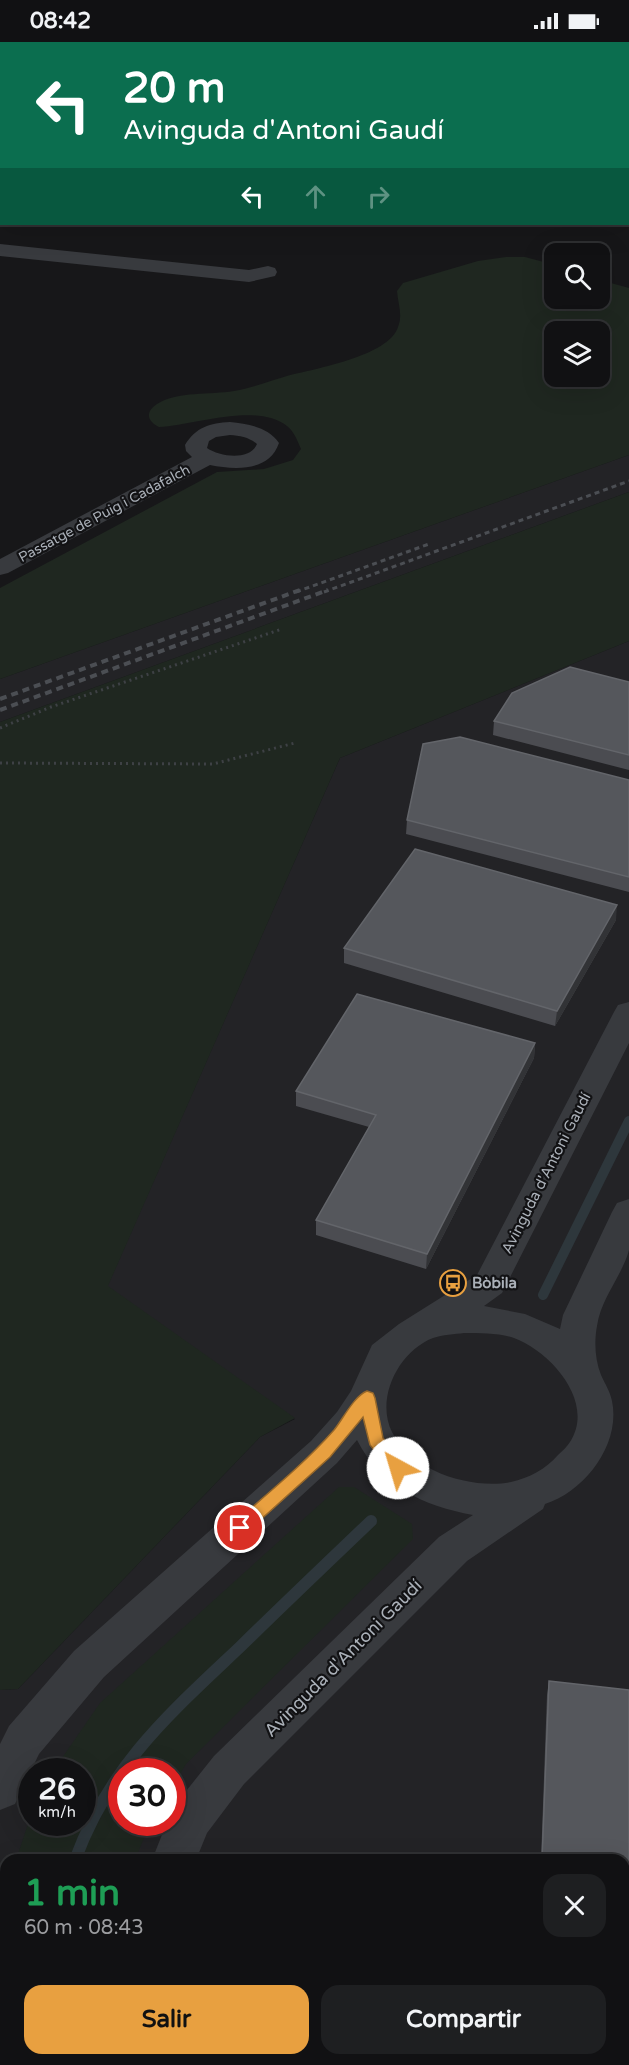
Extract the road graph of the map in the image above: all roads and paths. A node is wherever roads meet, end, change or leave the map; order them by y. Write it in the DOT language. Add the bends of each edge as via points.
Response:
graph roads {
  1 [pos="0,250"];
  2 [pos="268,272"];
  3 [pos="207,458"];
  4 [pos="0,568"];
  5 [pos="282,629"];
  6 [pos="0,729"];
  7 [pos="295,743"];
  8 [pos="0,763"];
  9 [pos="629,1012"];
  10 [pos="629,1212"];
  11 [pos="412,1334"];
  12 [pos="581,1371"];
  13 [pos="367,1398"];
  14 [pos="545,1487"];
  15 [pos="0,1790"];
  16 [pos="176,1854"];
  1 -- 2 [label="street" via="249,276"];
  3 -- 4 [label="street, Passatge de Puig i Cadafalch"];
  5 -- 6 [label="path" via="51,707"];
  7 -- 8 [label="path" via="213,764"];
  9 -- 11 [label="street, Avinguda d'Antoni Gaudí" via="489,1284"];
  10 -- 12 [label="street, Avinguda d'Antoni Gaudí" via="581,1315 576,1333"];
  11 -- 12 [label="street, Avinguda d'Antoni Gaudí" via="439,1323 477,1318 515,1324 549,1339"];
  11 -- 13 [label="street, Avinguda d'Antoni Gaudí" via="386,1355"];
  12 -- 14 [label="street, Avinguda d'Antoni Gaudí" via="593,1397 594,1429 585,1451 562,1477"];
  13 -- 14 [label="street, Avinguda d'Antoni Gaudí" via="376,1441 398,1468 432,1490 472,1500 498,1500"];
  13 -- 15 [label="street, Avinguda d'Antoni Gaudí" via="324,1452 89,1664 24,1740"];
  14 -- 16 [label="street, Avinguda d'Antoni Gaudí" via="453,1549 229,1770 190,1820"];
}
